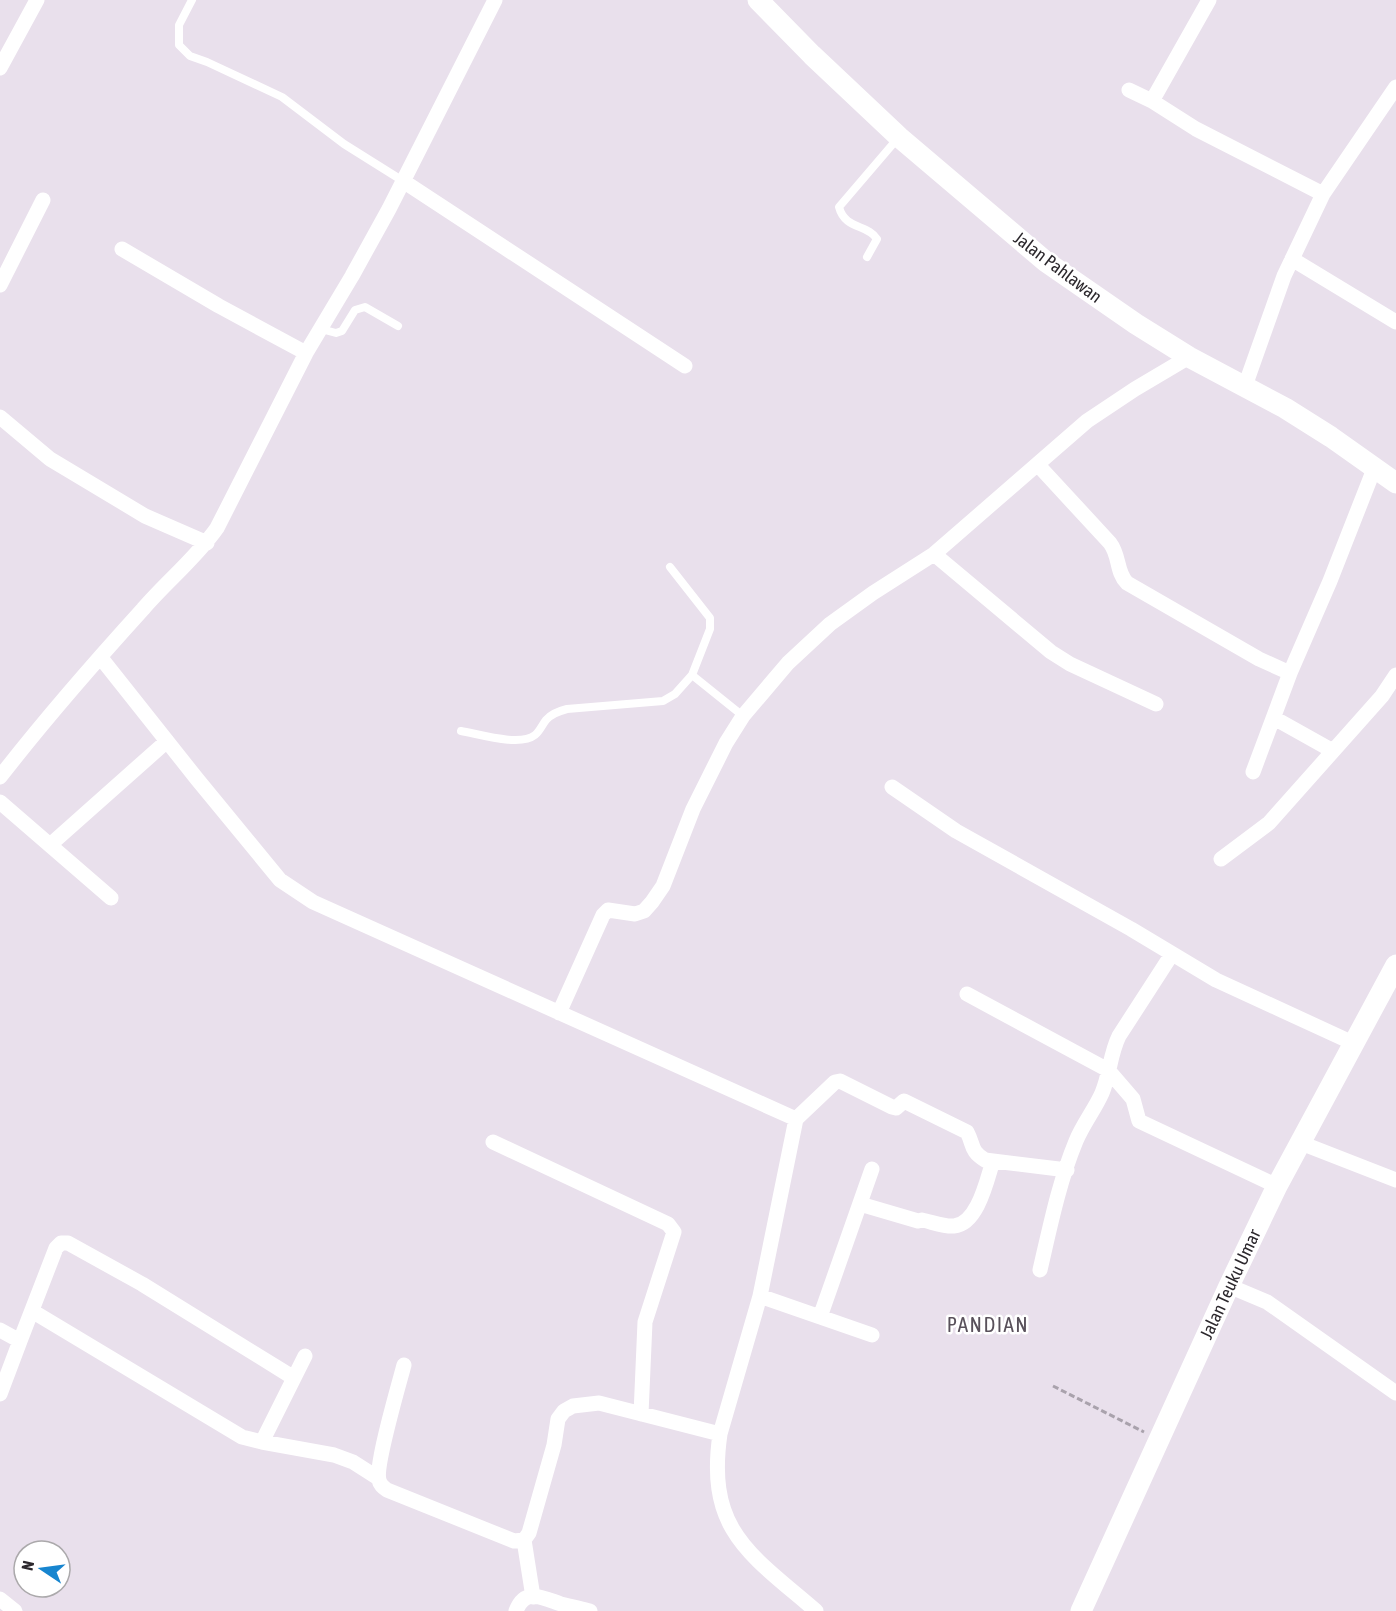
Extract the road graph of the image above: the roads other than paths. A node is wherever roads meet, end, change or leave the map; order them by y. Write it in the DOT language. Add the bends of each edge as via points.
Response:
graph roads {
  1 [pos="37,0"];
  2 [pos="192,0"];
  3 [pos="495,0"];
  4 [pos="758,0"];
  5 [pos="1209,0"];
  6 [pos="0,68"];
  7 [pos="1396,87"];
  8 [pos="1129,90"];
  9 [pos="1152,100"];
  10 [pos="899,137"];
  11 [pos="403,181"];
  12 [pos="1323,194"];
  13 [pos="43,200"];
  14 [pos="122,249"];
  15 [pos="867,257"];
  16 [pos="1292,259"];
  17 [pos="0,285"];
  18 [pos="1396,322"];
  19 [pos="398,326"];
  20 [pos="321,329"];
  21 [pos="306,353"];
  22 [pos="1189,357"];
  23 [pos="685,366"];
  24 [pos="1245,386"];
  25 [pos="0,417"];
  26 [pos="1038,465"];
  27 [pos="1374,469"];
  28 [pos="1396,483"];
  29 [pos="207,543"];
  30 [pos="934,554"];
  31 [pos="670,567"];
  32 [pos="101,657"];
  33 [pos="1290,673"];
  34 [pos="692,675"];
  35 [pos="1396,675"];
  36 [pos="1156,704"];
  37 [pos="743,716"];
  38 [pos="1274,718"];
  39 [pos="461,731"];
  40 [pos="167,741"];
  41 [pos="1333,751"];
  42 [pos="1253,771"];
  43 [pos="0,777"];
  44 [pos="892,787"];
  45 [pos="0,802"];
  46 [pos="50,845"];
  47 [pos="1221,860"];
  48 [pos="111,898"];
  49 [pos="1172,954"];
  50 [pos="1396,965"];
  51 [pos="967,994"];
  52 [pos="559,1013"];
  53 [pos="1353,1043"];
  54 [pos="1108,1070"];
  55 [pos="796,1119"];
  56 [pos="493,1142"];
  57 [pos="1300,1143"];
  58 [pos="993,1161"];
  59 [pos="872,1169"];
  60 [pos="1066,1170"];
  61 [pos="1396,1180"];
  62 [pos="1277,1186"];
  63 [pos="860,1204"];
  64 [pos="1040,1270"];
  65 [pos="1229,1286"];
  66 [pos="760,1296"];
  67 [pos="32,1311"];
  68 [pos="820,1317"];
  69 [pos="0,1330"];
  70 [pos="872,1335"];
  71 [pos="20,1341"];
  72 [pos="305,1356"];
  73 [pos="404,1365"];
  74 [pos="294,1378"];
  75 [pos="1396,1393"];
  76 [pos="0,1394"];
  77 [pos="640,1414"];
  78 [pos="720,1434"];
  79 [pos="262,1442"];
  80 [pos="378,1478"];
  81 [pos="524,1540"];
  82 [pos="533,1597"];
  83 [pos="0,1599"];
  84 [pos="15,1611"];
  85 [pos="516,1611"];
  86 [pos="590,1611"];
  87 [pos="816,1611"];
  88 [pos="1081,1611"];
  1 -- 6 [label="street"];
  2 -- 11 [label="lane" via="179,25 179,45 190,56 282,97 344,144"];
  3 -- 11 [label="street"];
  4 -- 10 [label="main road, Jalan Pahlawan"];
  5 -- 9 [label="street"];
  7 -- 12 [label="street"];
  8 -- 9 [label="street"];
  9 -- 12 [label="street" via="1196,129"];
  10 -- 15 [label="lane" via="839,207 846,220 877,239"];
  10 -- 22 [label="main road, Jalan Pahlawan" via="1045,261"];
  11 -- 20 [label="street"];
  11 -- 23 [label="street"];
  12 -- 16 [label="street"];
  13 -- 17 [label="street"];
  14 -- 21 [label="street"];
  16 -- 18 [label="street"];
  16 -- 24 [label="street"];
  19 -- 20 [label="lane" via="365,307 355,310 342,332"];
  20 -- 21 [label="street"];
  21 -- 29 [label="street" via="231,504"];
  22 -- 24 [label="main road, Jalan Pahlawan"];
  22 -- 26 [label="street" via="1087,421"];
  24 -- 27 [label="main road, Jalan Pahlawan" via="1331,437"];
  25 -- 29 [label="street" via="50,459 145,516"];
  26 -- 30 [label="street"];
  26 -- 33 [label="street" via="1110,543 1127,583"];
  27 -- 28 [label="main road, Jalan Pahlawan"];
  27 -- 33 [label="street"];
  29 -- 32 [label="street"];
  30 -- 36 [label="street" via="1052,652"];
  30 -- 37 [label="street" via="830,624 788,663"];
  31 -- 34 [label="lane" via="710,618"];
  32 -- 40 [label="street"];
  32 -- 43 [label="street"];
  33 -- 38 [label="street"];
  34 -- 37 [label="lane"];
  34 -- 39 [label="lane" via="663,701 558,711 529,739 519,741"];
  35 -- 41 [label="street"];
  37 -- 52 [label="street" via="693,809 663,886 644,911 634,915 608,910 603,915"];
  38 -- 41 [label="street"];
  38 -- 42 [label="street"];
  40 -- 46 [label="street"];
  40 -- 52 [label="street" via="280,880 296,892"];
  41 -- 47 [label="street" via="1269,822"];
  44 -- 49 [label="street" via="956,831"];
  45 -- 46 [label="street"];
  46 -- 48 [label="street"];
  49 -- 53 [label="street" via="1216,980"];
  49 -- 54 [label="street" via="1119,1036"];
  50 -- 53 [label="main road, Jalan Teuku Umar"];
  51 -- 54 [label="street"];
  52 -- 55 [label="street"];
  53 -- 57 [label="main road, Jalan Teuku Umar"];
  54 -- 60 [label="street"];
  54 -- 62 [label="street" via="1133,1099 1139,1121"];
  55 -- 58 [label="street" via="840,1081 892,1107 904,1101 967,1131 977,1155"];
  55 -- 66 [label="street"];
  56 -- 77 [label="street" via="668,1224 674,1232 645,1322"];
  57 -- 61 [label="street"];
  57 -- 62 [label="main road, Jalan Teuku Umar"];
  58 -- 60 [label="street"];
  58 -- 63 [label="street" via="975,1211 961,1225 918,1221"];
  59 -- 63 [label="street"];
  60 -- 64 [label="street"];
  62 -- 65 [label="main road, Jalan Teuku Umar"];
  63 -- 68 [label="street"];
  65 -- 75 [label="street" via="1267,1302"];
  65 -- 88 [label="main road, Jalan Teuku Umar"];
  66 -- 68 [label="street"];
  66 -- 78 [label="street"];
  67 -- 71 [label="street"];
  67 -- 74 [label="street" via="56,1248 68,1243"];
  67 -- 79 [label="street" via="242,1437"];
  68 -- 70 [label="street"];
  69 -- 71 [label="street"];
  71 -- 76 [label="street"];
  72 -- 74 [label="street"];
  73 -- 80 [label="street"];
  74 -- 79 [label="street"];
  77 -- 78 [label="street"];
  77 -- 81 [label="street" via="599,1403 573,1406 564,1412 558,1419 554,1445"];
  78 -- 87 [label="street" via="717,1483 730,1527 753,1557"];
  79 -- 80 [label="street" via="334,1455"];
  80 -- 81 [label="street" via="387,1490 504,1539"];
  81 -- 82 [label="street"];
  82 -- 85 [label="street" via="525,1597"];
  82 -- 86 [label="street"];
  83 -- 84 [label="street"];
}
